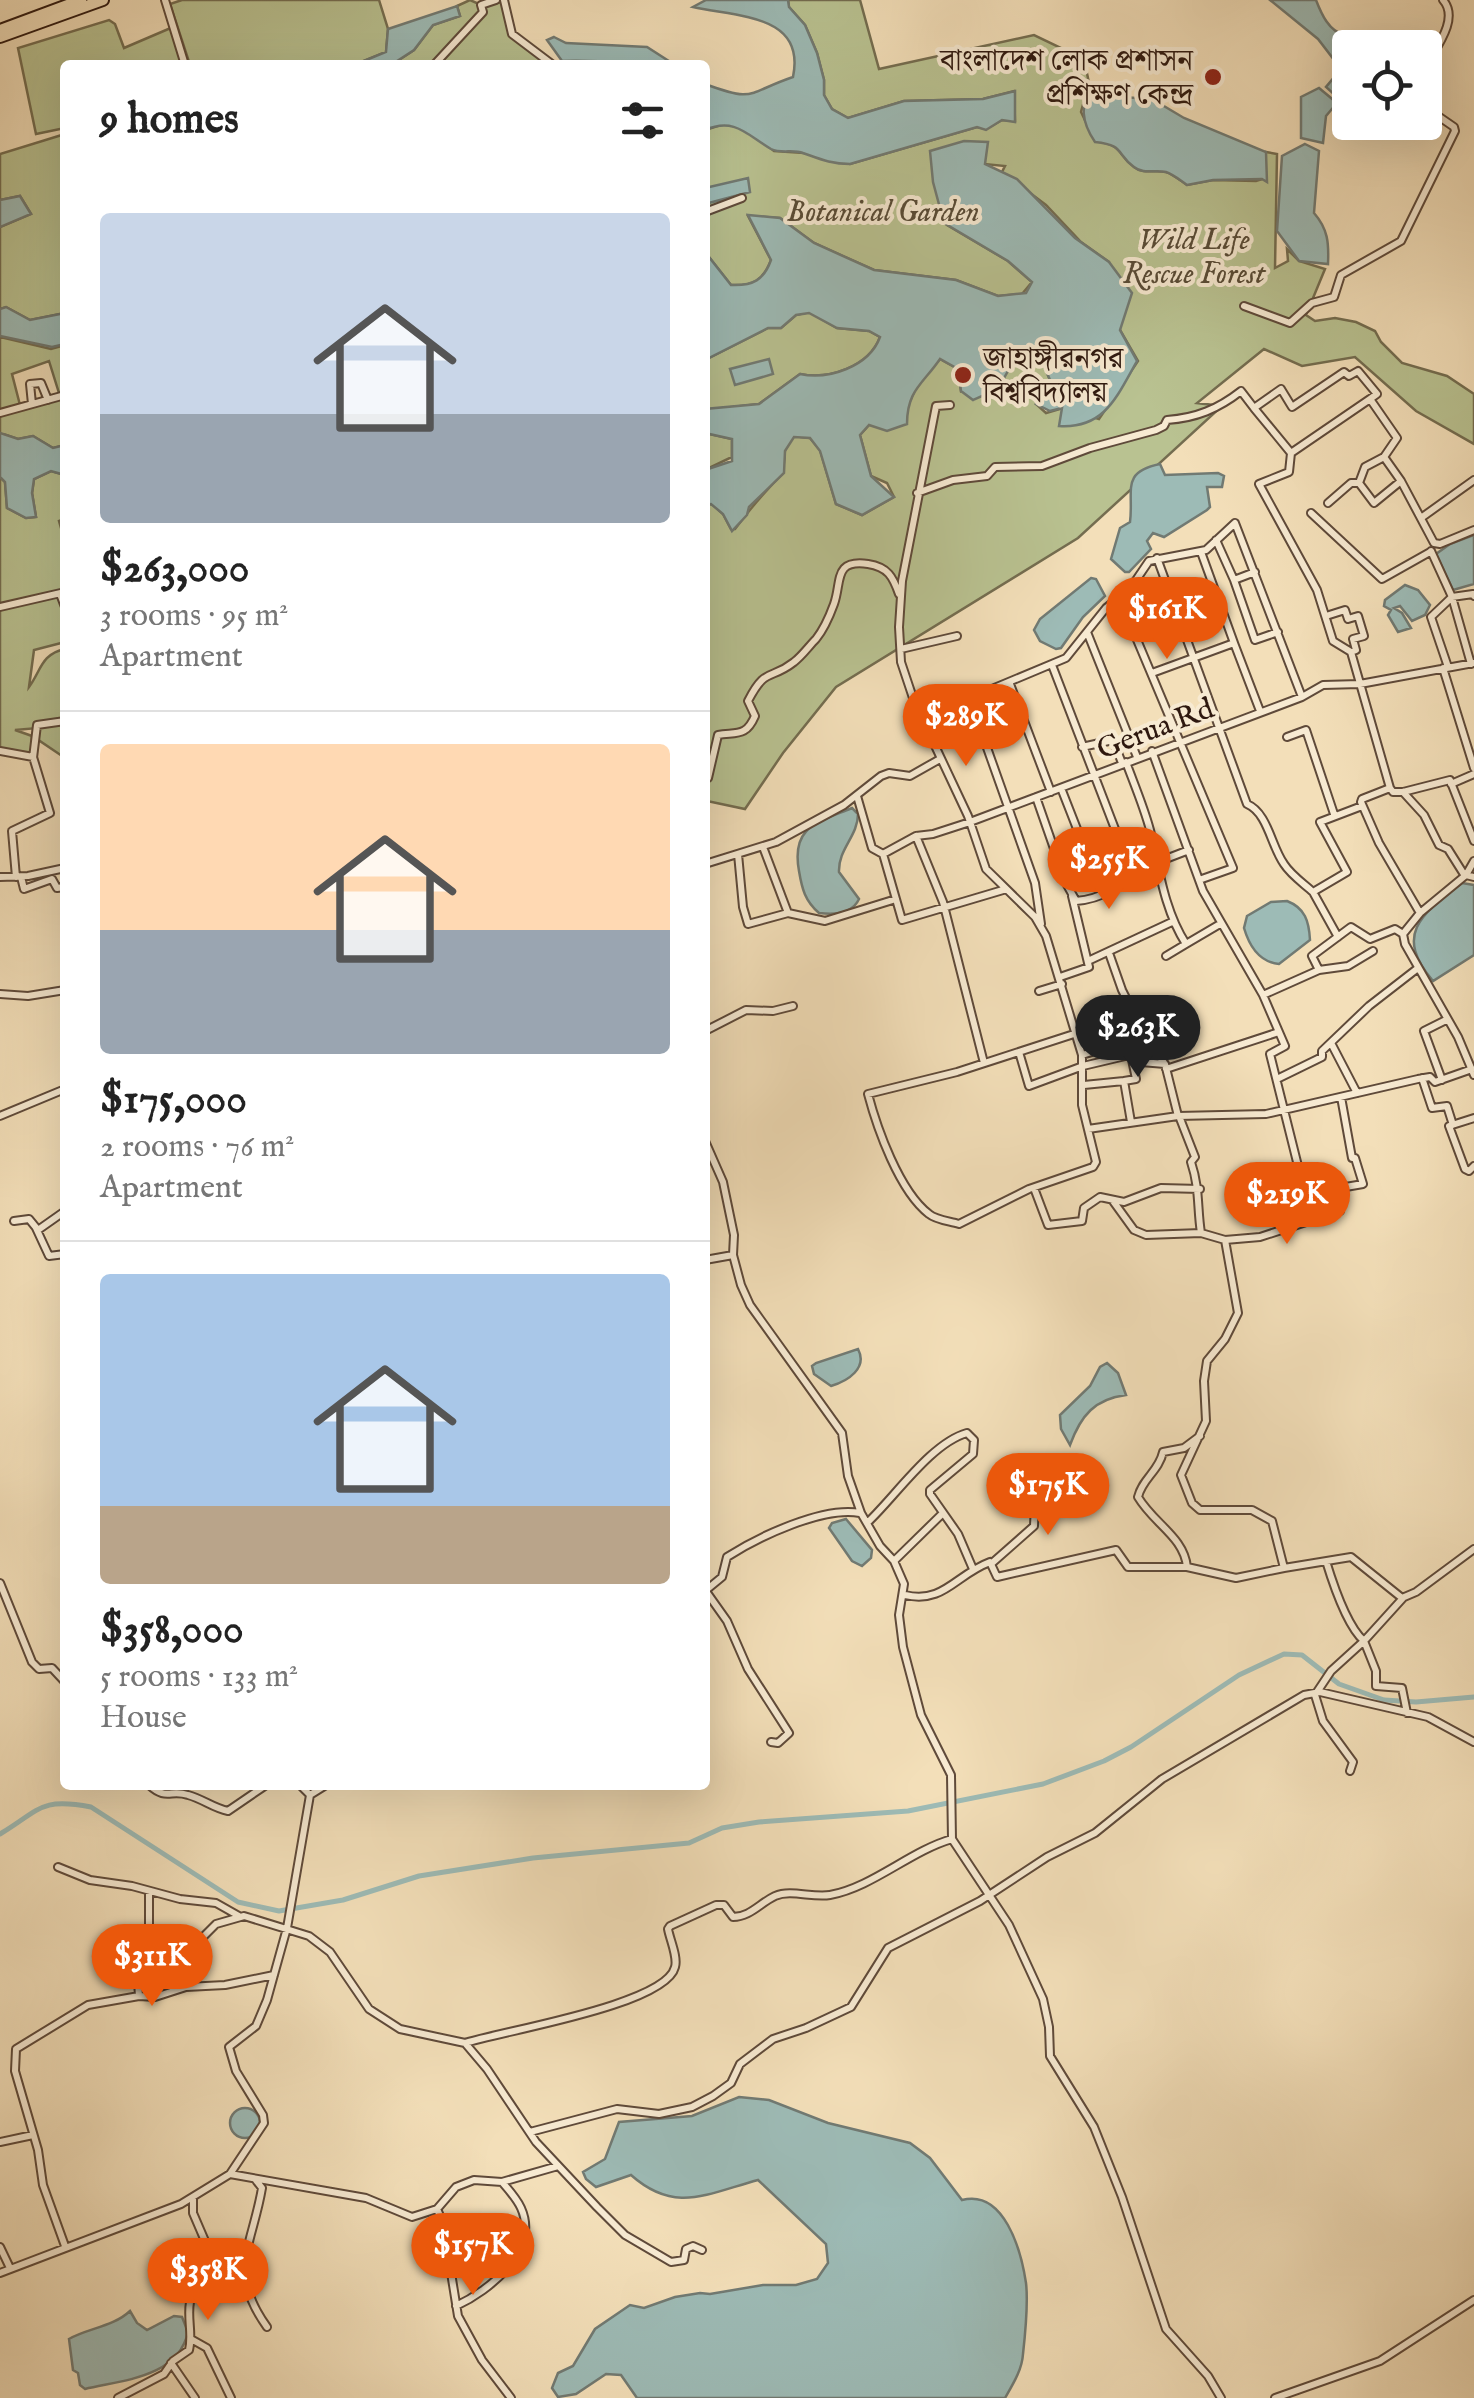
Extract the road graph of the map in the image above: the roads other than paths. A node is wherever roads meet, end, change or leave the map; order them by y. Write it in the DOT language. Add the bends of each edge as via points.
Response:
graph roads {
  1 [pos="81,0"];
  2 [pos="103,0"];
  3 [pos="166,0"];
  4 [pos="496,0"];
  5 [pos="504,0"];
  6 [pos="1443,0"];
  7 [pos="55,14"];
  8 [pos="0,34"];
  9 [pos="1442,35"];
  10 [pos="184,60"];
  11 [pos="439,60"];
  12 [pos="547,60"];
  13 [pos="1442,119"];
  14 [pos="742,198"];
  15 [pos="710,210"];
  16 [pos="1244,306"];
  17 [pos="60,396"];
  18 [pos="1370,399"];
  19 [pos="48,400"];
  20 [pos="32,404"];
  21 [pos="950,405"];
  22 [pos="1254,408"];
  23 [pos="0,413"];
  24 [pos="1291,453"];
  25 [pos="1384,457"];
  26 [pos="1401,480"];
  27 [pos="1474,480"];
  28 [pos="1359,483"];
  29 [pos="917,493"];
  30 [pos="1328,503"];
  31 [pos="1311,513"];
  32 [pos="1421,518"];
  33 [pos="1473,529"];
  34 [pos="1216,540"];
  35 [pos="1440,544"];
  36 [pos="1201,552"];
  37 [pos="1430,552"];
  38 [pos="1158,558"];
  39 [pos="1255,572"];
  40 [pos="1234,580"];
  41 [pos="60,593"];
  42 [pos="1474,596"];
  43 [pos="1119,597"];
  44 [pos="1452,597"];
  45 [pos="901,600"];
  46 [pos="0,608"];
  47 [pos="1326,616"];
  48 [pos="1087,632"];
  49 [pos="1278,632"];
  50 [pos="957,636"];
  51 [pos="1234,643"];
  52 [pos="901,649"];
  53 [pos="1351,652"];
  54 [pos="1194,657"];
  55 [pos="1472,663"];
  56 [pos="1052,664"];
  57 [pos="1446,668"];
  58 [pos="1152,674"];
  59 [pos="1010,684"];
  60 [pos="1360,684"];
  61 [pos="1302,697"];
  62 [pos="969,698"];
  63 [pos="914,701"];
  64 [pos="1260,711"];
  65 [pos="60,722"];
  66 [pos="1221,726"];
  67 [pos="1287,737"];
  68 [pos="1178,742"];
  69 [pos="1082,747"];
  70 [pos="1152,751"];
  71 [pos="0,752"];
  72 [pos="1137,757"];
  73 [pos="33,758"];
  74 [pos="940,758"];
  75 [pos="1124,762"];
  76 [pos="710,769"];
  77 [pos="1474,771"];
  78 [pos="1092,776"];
  79 [pos="1451,784"];
  80 [pos="1062,788"];
  81 [pos="1390,788"];
  82 [pos="1051,792"];
  83 [pos="1403,792"];
  84 [pos="857,796"];
  85 [pos="1036,797"];
  86 [pos="1362,806"];
  87 [pos="1006,808"];
  88 [pos="1474,811"];
  89 [pos="1334,815"];
  90 [pos="1463,815"];
  91 [pos="970,822"];
  92 [pos="1079,834"];
  93 [pos="916,836"];
  94 [pos="1474,841"];
  95 [pos="763,847"];
  96 [pos="1189,850"];
  97 [pos="738,854"];
  98 [pos="883,854"];
  99 [pos="1474,861"];
  100 [pos="710,862"];
  101 [pos="1156,862"];
  102 [pos="60,869"];
  103 [pos="1128,873"];
  104 [pos="1468,876"];
  105 [pos="0,877"];
  106 [pos="18,877"];
  107 [pos="1199,880"];
  108 [pos="60,888"];
  109 [pos="1005,890"];
  110 [pos="1313,892"];
  111 [pos="1072,895"];
  112 [pos="896,899"];
  113 [pos="945,908"];
  114 [pos="1420,913"];
  115 [pos="788,914"];
  116 [pos="1174,921"];
  117 [pos="1220,924"];
  118 [pos="1041,926"];
  119 [pos="1403,934"];
  120 [pos="1338,936"];
  121 [pos="1186,944"];
  122 [pos="1373,951"];
  123 [pos="1109,953"];
  124 [pos="1166,956"];
  125 [pos="1088,960"];
  126 [pos="1418,968"];
  127 [pos="1319,970"];
  128 [pos="1061,980"];
  129 [pos="60,991"];
  130 [pos="1039,991"];
  131 [pos="0,994"];
  132 [pos="1264,994"];
  133 [pos="793,1006"];
  134 [pos="1446,1020"];
  135 [pos="1140,1026"];
  136 [pos="710,1028"];
  137 [pos="1279,1032"];
  138 [pos="1077,1033"];
  139 [pos="1150,1043"];
  140 [pos="1331,1044"];
  141 [pos="1018,1052"];
  142 [pos="1134,1054"];
  143 [pos="1082,1055"];
  144 [pos="984,1063"];
  145 [pos="1083,1066"];
  146 [pos="1166,1066"];
  147 [pos="1473,1068"];
  148 [pos="1422,1078"];
  149 [pos="1277,1079"];
  150 [pos="1442,1080"];
  151 [pos="1124,1082"];
  152 [pos="1084,1086"];
  153 [pos="60,1091"];
  154 [pos="1357,1093"];
  155 [pos="1342,1097"];
  156 [pos="1285,1110"];
  157 [pos="0,1116"];
  158 [pos="1179,1116"];
  159 [pos="1474,1118"];
  160 [pos="1131,1122"];
  161 [pos="1453,1125"];
  162 [pos="1088,1130"];
  163 [pos="710,1155"];
  164 [pos="1474,1166"];
  165 [pos="1034,1188"];
  166 [pos="1200,1189"];
  167 [pos="1112,1199"];
  168 [pos="1340,1211"];
  169 [pos="60,1215"];
  170 [pos="14,1221"];
  171 [pos="36,1228"];
  172 [pos="1201,1233"];
  173 [pos="1225,1240"];
  174 [pos="60,1255"];
  175 [pos="733,1255"];
  176 [pos="710,1259"];
  177 [pos="1201,1435"];
  178 [pos="1029,1486"];
  179 [pos="861,1513"];
  180 [pos="942,1514"];
  181 [pos="867,1523"];
  182 [pos="1474,1549"];
  183 [pos="894,1561"];
  184 [pos="1326,1561"];
  185 [pos="990,1564"];
  186 [pos="1187,1567"];
  187 [pos="973,1568"];
  188 [pos="1284,1568"];
  189 [pos="0,1583"];
  190 [pos="710,1586"];
  191 [pos="905,1595"];
  192 [pos="710,1597"];
  193 [pos="1404,1597"];
  194 [pos="1364,1641"];
  195 [pos="60,1677"];
  196 [pos="1316,1692"];
  197 [pos="1407,1714"];
  198 [pos="771,1742"];
  199 [pos="1474,1742"];
  200 [pos="1350,1770"];
  201 [pos="157,1790"];
  202 [pos="259,1790"];
  203 [pos="305,1790"];
  204 [pos="318,1790"];
  205 [pos="310,1795"];
  206 [pos="952,1840"];
  207 [pos="58,1867"];
  208 [pos="150,1891"];
  209 [pos="991,1895"];
  210 [pos="240,1916"];
  211 [pos="288,1924"];
  212 [pos="149,1953"];
  213 [pos="274,1975"];
  214 [pos="139,1996"];
  215 [pos="465,2044"];
  216 [pos="529,2132"];
  217 [pos="33,2134"];
  218 [pos="0,2142"];
  219 [pos="558,2166"];
  220 [pos="230,2174"];
  221 [pos="253,2177"];
  222 [pos="502,2182"];
  223 [pos="193,2197"];
  224 [pos="437,2209"];
  225 [pos="65,2246"];
  226 [pos="0,2247"];
  227 [pos="702,2250"];
  228 [pos="10,2268"];
  229 [pos="0,2273"];
  230 [pos="1474,2300"];
  231 [pos="456,2306"];
  232 [pos="267,2327"];
  233 [pos="191,2340"];
  234 [pos="172,2363"];
  235 [pos="118,2398"];
  236 [pos="195,2398"];
  237 [pos="231,2398"];
  238 [pos="512,2398"];
  239 [pos="1221,2398"];
  240 [pos="1274,2398"];
  1 -- 7 [label="highway"];
  2 -- 7 [label="highway"];
  3 -- 10 [label="street"];
  4 -- 11 [label="street" via="481,4 474,26"];
  5 -- 12 [label="street" via="512,34"];
  6 -- 9 [label="street" via="1450,20"];
  7 -- 8 [label="highway"];
  13 -- 16 [label="street" via="1454,131 1402,242 1341,275 1334,297 1312,303 1290,323"];
  14 -- 15 [label="street"];
  17 -- 19 [label="street"];
  18 -- 22 [label="street" via="1376,394 1358,372 1344,372 1292,407 1281,389"];
  18 -- 24 [label="street"];
  18 -- 25 [label="street" via="1397,438"];
  19 -- 20 [label="street"];
  19 -- 20 [label="street" via="41,383 30,384"];
  20 -- 23 [label="street"];
  21 -- 29 [label="street" via="936,406"];
  22 -- 24 [label="street"];
  22 -- 29 [label="street" via="1241,390 1213,410 1166,420 1156,430 1062,461 996,467 987,476"];
  24 -- 47 [label="street" via="1289,472 1258,487"];
  25 -- 26 [label="street"];
  25 -- 28 [label="street" via="1365,467"];
  26 -- 28 [label="street" via="1374,504"];
  26 -- 32 [label="street"];
  27 -- 32 [label="street"];
  28 -- 30 [label="street"];
  29 -- 45 [label="street"];
  31 -- 37 [label="street" via="1382,579"];
  32 -- 35 [label="street"];
  33 -- 35 [label="street"];
  34 -- 36 [label="street"];
  34 -- 39 [label="street" via="1235,523"];
  34 -- 40 [label="street"];
  35 -- 37 [label="street"];
  36 -- 38 [label="street"];
  36 -- 51 [label="street"];
  37 -- 44 [label="street"];
  38 -- 43 [label="street"];
  38 -- 54 [label="street"];
  39 -- 40 [label="street"];
  39 -- 49 [label="street"];
  40 -- 49 [label="street" via="1255,640"];
  41 -- 46 [label="street"];
  42 -- 44 [label="street"];
  43 -- 48 [label="street"];
  43 -- 58 [label="street"];
  44 -- 55 [label="street"];
  44 -- 57 [label="street" via="1431,617"];
  45 -- 52 [label="street"];
  45 -- 76 [label="street" via="882,566 847,566 820,634 792,664 756,685 748,701 756,716 750,728 718,734"];
  47 -- 53 [label="street" via="1332,641"];
  47 -- 53 [label="street" via="1345,610 1348,619 1358,616 1364,636 1353,638"];
  48 -- 56 [label="street" via="1066,658"];
  48 -- 72 [label="street"];
  49 -- 61 [label="street"];
  50 -- 52 [label="street"];
  51 -- 54 [label="street"];
  51 -- 64 [label="street"];
  52 -- 63 [label="street"];
  53 -- 60 [label="street"];
  54 -- 58 [label="street"];
  54 -- 66 [label="street"];
  55 -- 57 [label="street, Gerua Rd"];
  56 -- 59 [label="street"];
  56 -- 69 [label="street"];
  57 -- 60 [label="street, Gerua Rd"];
  57 -- 77 [label="street"];
  58 -- 68 [label="street"];
  59 -- 62 [label="street"];
  59 -- 82 [label="street"];
  60 -- 61 [label="street, Gerua Rd" via="1322,684"];
  60 -- 81 [label="street"];
  61 -- 64 [label="street, Gerua Rd"];
  62 -- 63 [label="street"];
  62 -- 87 [label="street"];
  63 -- 74 [label="street"];
  64 -- 66 [label="street, Gerua Rd"];
  65 -- 73 [label="street" via="37,725"];
  66 -- 68 [label="street, Gerua Rd"];
  66 -- 110 [label="street" via="1247,804 1284,866"];
  67 -- 89 [label="street" via="1306,730"];
  68 -- 70 [label="street, Gerua Rd"];
  68 -- 107 [label="street" via="1233,868"];
  69 -- 75 [label="street" via="1113,740"];
  69 -- 78 [label="street"];
  70 -- 72 [label="street, Gerua Rd"];
  70 -- 96 [label="street"];
  71 -- 73 [label="street"];
  72 -- 75 [label="street, Gerua Rd"];
  73 -- 106 [label="street" via="50,812 12,831"];
  74 -- 84 [label="street" via="910,776 881,776"];
  74 -- 91 [label="street"];
  75 -- 78 [label="street, Gerua Rd"];
  75 -- 101 [label="street"];
  77 -- 79 [label="street"];
  78 -- 80 [label="street, Gerua Rd"];
  78 -- 103 [label="street"];
  79 -- 83 [label="street"];
  79 -- 90 [label="street"];
  80 -- 82 [label="street, Gerua Rd"];
  80 -- 92 [label="street"];
  81 -- 83 [label="street"];
  81 -- 86 [label="street" via="1362,799"];
  82 -- 85 [label="street, Gerua Rd"];
  83 -- 104 [label="street"];
  84 -- 95 [label="street"];
  84 -- 98 [label="street" via="872,848"];
  85 -- 87 [label="street, Gerua Rd"];
  85 -- 111 [label="street"];
  86 -- 89 [label="street"];
  86 -- 114 [label="street"];
  87 -- 91 [label="street, Gerua Rd"];
  87 -- 118 [label="street" via="1035,884"];
  88 -- 90 [label="street"];
  89 -- 110 [label="street" via="1320,822 1347,872"];
  90 -- 94 [label="street"];
  91 -- 93 [label="street, Gerua Rd"];
  91 -- 109 [label="street" via="986,869"];
  93 -- 98 [label="street, Gerua Rd"];
  93 -- 113 [label="street"];
  95 -- 97 [label="street"];
  95 -- 115 [label="street"];
  96 -- 101 [label="street"];
  96 -- 107 [label="street"];
  97 -- 100 [label="street"];
  97 -- 115 [label="street" via="748,924"];
  98 -- 112 [label="street"];
  99 -- 104 [label="street"];
  101 -- 103 [label="street"];
  101 -- 116 [label="street"];
  102 -- 106 [label="street"];
  103 -- 111 [label="street" via="1103,895 1076,901"];
  104 -- 114 [label="street"];
  105 -- 106 [label="street"];
  106 -- 108 [label="street" via="24,889 52,879"];
  107 -- 117 [label="street"];
  109 -- 113 [label="street"];
  109 -- 118 [label="street"];
  110 -- 120 [label="street"];
  111 -- 125 [label="street"];
  112 -- 113 [label="street" via="902,920"];
  112 -- 115 [label="street" via="825,920"];
  113 -- 144 [label="street"];
  114 -- 119 [label="street"];
  116 -- 121 [label="street"];
  116 -- 123 [label="street"];
  117 -- 121 [label="street"];
  117 -- 132 [label="street"];
  118 -- 128 [label="street"];
  119 -- 120 [label="street" via="1395,929 1370,939 1350,928"];
  119 -- 126 [label="street"];
  120 -- 127 [label="street" via="1312,956"];
  121 -- 124 [label="street"];
  122 -- 127 [label="street" via="1348,966"];
  123 -- 125 [label="street"];
  123 -- 135 [label="street"];
  125 -- 128 [label="street" via="1090,967"];
  126 -- 134 [label="street"];
  126 -- 140 [label="street"];
  127 -- 132 [label="street"];
  128 -- 130 [label="street"];
  128 -- 138 [label="street"];
  129 -- 131 [label="street"];
  132 -- 137 [label="street"];
  133 -- 136 [label="street" via="746,1010"];
  134 -- 147 [label="street"];
  134 -- 150 [label="street" via="1424,1031"];
  137 -- 146 [label="street"];
  137 -- 149 [label="street" via="1286,1046 1270,1054"];
  138 -- 141 [label="street"];
  138 -- 143 [label="street"];
  139 -- 146 [label="street"];
  140 -- 149 [label="street" via="1322,1057"];
  140 -- 154 [label="street"];
  141 -- 144 [label="street"];
  141 -- 145 [label="street" via="1029,1086"];
  142 -- 143 [label="street" via="1143,1049 1135,1040"];
  142 -- 145 [label="street"];
  142 -- 146 [label="street" via="1141,1062"];
  142 -- 151 [label="street" via="1136,1079"];
  143 -- 145 [label="street"];
  144 -- 165 [label="street" via="868,1094 874,1119 912,1195 930,1216 958,1224"];
  145 -- 152 [label="street"];
  146 -- 158 [label="street"];
  147 -- 150 [label="street"];
  148 -- 150 [label="street"];
  148 -- 154 [label="street"];
  148 -- 161 [label="street" via="1432,1108 1446,1106"];
  149 -- 156 [label="street"];
  151 -- 152 [label="street"];
  151 -- 160 [label="street"];
  152 -- 162 [label="street"];
  153 -- 157 [label="street"];
  154 -- 155 [label="street"];
  155 -- 156 [label="street"];
  155 -- 156 [label="street" via="1362,1184 1305,1194"];
  156 -- 158 [label="street"];
  158 -- 160 [label="street"];
  158 -- 166 [label="street" via="1196,1156"];
  159 -- 161 [label="street"];
  160 -- 162 [label="street"];
  161 -- 164 [label="street" via="1458,1157 1466,1170"];
  162 -- 165 [label="street" via="1096,1165"];
  163 -- 175 [label="street" via="723,1182"];
  165 -- 167 [label="street" via="1048,1224 1082,1220 1088,1202"];
  166 -- 167 [label="street" via="1161,1188 1124,1202"];
  166 -- 172 [label="street"];
  167 -- 172 [label="street" via="1134,1230 1146,1235"];
  168 -- 173 [label="street" via="1260,1237"];
  169 -- 171 [label="street"];
  170 -- 171 [label="street" via="30,1219"];
  171 -- 174 [label="street" via="49,1256"];
  172 -- 173 [label="street"];
  173 -- 177 [label="street" via="1238,1313 1207,1361"];
  175 -- 176 [label="street"];
  175 -- 179 [label="street" via="750,1304 842,1432"];
  177 -- 186 [label="street" via="1163,1452 1138,1497 1182,1547"];
  177 -- 188 [label="street" via="1182,1475 1192,1503 1200,1510 1252,1510 1272,1521"];
  178 -- 185 [label="street" via="1034,1526"];
  179 -- 181 [label="street"];
  179 -- 190 [label="street" via="842,1510 752,1541 727,1556 722,1577"];
  180 -- 181 [label="street" via="930,1490 973,1454 968,1432 936,1452"];
  180 -- 183 [label="street"];
  180 -- 187 [label="street"];
  181 -- 183 [label="street"];
  182 -- 193 [label="street"];
  183 -- 191 [label="street"];
  184 -- 188 [label="street"];
  184 -- 193 [label="street" via="1351,1557"];
  184 -- 194 [label="street"];
  185 -- 186 [label="street" via="997,1577 1116,1550 1128,1566"];
  185 -- 187 [label="street"];
  186 -- 188 [label="street" via="1236,1578"];
  187 -- 191 [label="street" via="940,1594"];
  189 -- 195 [label="street" via="32,1662"];
  191 -- 206 [label="street" via="900,1615 910,1679 951,1775"];
  192 -- 198 [label="street" via="790,1733"];
  193 -- 194 [label="street"];
  194 -- 196 [label="street"];
  194 -- 197 [label="street" via="1376,1686 1402,1688"];
  196 -- 197 [label="street"];
  196 -- 200 [label="street" via="1323,1721 1354,1762"];
  196 -- 209 [label="street" via="1186,1764 1102,1829"];
  197 -- 199 [label="street" via="1428,1717"];
  201 -- 202 [label="street" via="228,1811"];
  203 -- 205 [label="street"];
  204 -- 205 [label="street"];
  205 -- 211 [label="street"];
  206 -- 209 [label="street"];
  206 -- 215 [label="street" via="827,1896 776,1895 744,1917 716,1905 670,1926 674,1972 652,1988 621,2004"];
  207 -- 208 [label="street"];
  208 -- 210 [label="street" via="216,1903"];
  208 -- 212 [label="street"];
  209 -- 216 [label="street" via="888,1948 851,2007 773,2038 740,2064 731,2084 692,2107 659,2114 617,2110"];
  209 -- 239 [label="street" via="1043,1999 1050,2056 1094,2127 1166,2330"];
  210 -- 211 [label="street"];
  210 -- 212 [label="street" via="216,1924 195,1944"];
  211 -- 213 [label="street"];
  211 -- 215 [label="street" via="330,1952 369,2009 400,2029"];
  212 -- 214 [label="street" via="138,1968"];
  213 -- 214 [label="street"];
  213 -- 220 [label="street" via="260,2022 230,2048 264,2123"];
  214 -- 217 [label="street" via="88,2005 16,2049"];
  215 -- 216 [label="street"];
  216 -- 219 [label="street"];
  217 -- 218 [label="street"];
  217 -- 225 [label="street"];
  219 -- 222 [label="street"];
  219 -- 227 [label="street" via="624,2235 672,2262 684,2260 693,2246"];
  220 -- 221 [label="street"];
  220 -- 223 [label="street"];
  221 -- 224 [label="street" via="366,2198 408,2217"];
  221 -- 232 [label="street" via="262,2188 244,2261 245,2286"];
  222 -- 224 [label="street" via="474,2180 456,2187"];
  222 -- 231 [label="street" via="524,2214 524,2237 513,2263"];
  223 -- 225 [label="street"];
  223 -- 233 [label="street" via="208,2248 190,2300"];
  224 -- 231 [label="street"];
  225 -- 228 [label="street"];
  226 -- 228 [label="street"];
  228 -- 229 [label="street"];
  230 -- 240 [label="street" via="1380,2360"];
  231 -- 238 [label="street" via="469,2340"];
  233 -- 234 [label="street"];
  233 -- 237 [label="street" via="214,2358"];
  234 -- 235 [label="street"];
  234 -- 236 [label="street"];
}
